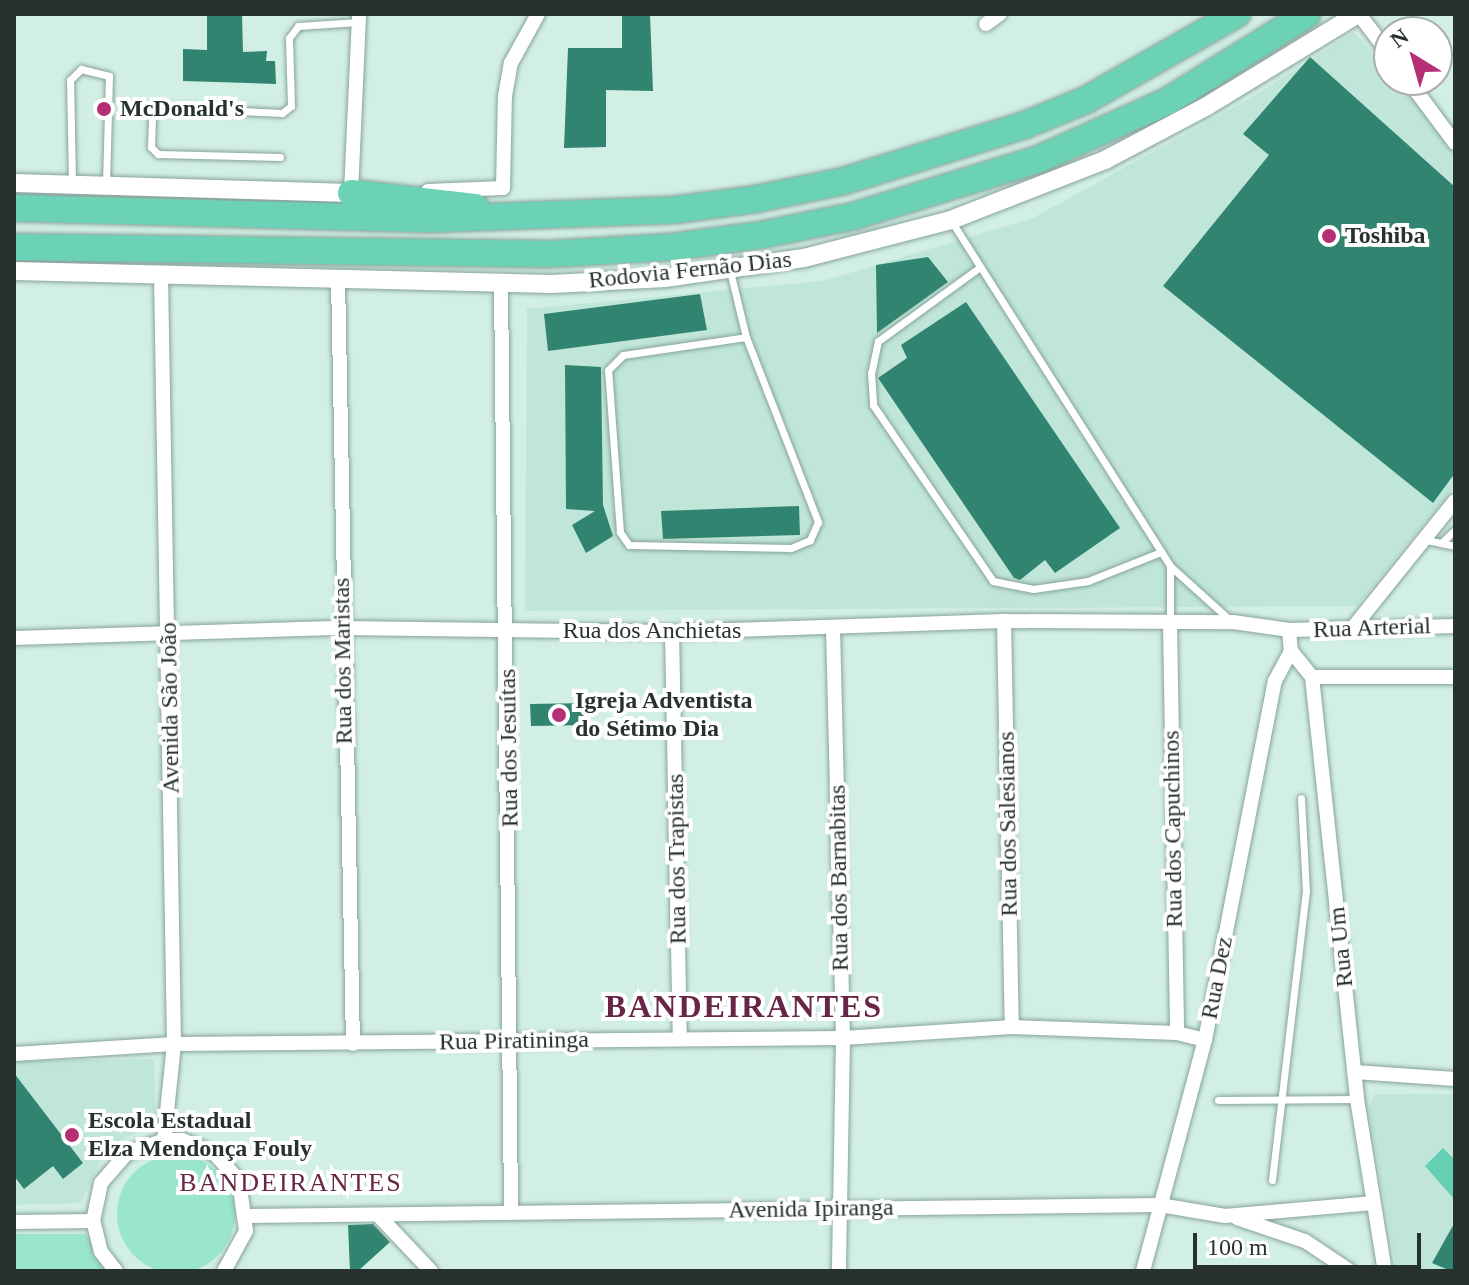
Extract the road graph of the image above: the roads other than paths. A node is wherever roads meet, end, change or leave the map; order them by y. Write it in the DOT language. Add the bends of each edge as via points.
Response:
graph roads {
  1 [pos="538,14"];
  2 [pos="1000,14"];
  3 [pos="1200,14"];
  4 [pos="1237,14"];
  5 [pos="1307,14"];
  6 [pos="1358,14"];
  7 [pos="359,18"];
  8 [pos="986,24"];
  9 [pos="1373,33"];
  10 [pos="1420,96"];
  11 [pos="1086,100"];
  12 [pos="1455,143"];
  13 [pos="280,157"];
  14 [pos="14,183"];
  15 [pos="72,183"];
  16 [pos="106,183"];
  17 [pos="351,193"];
  18 [pos="14,208"];
  19 [pos="514,214"];
  20 [pos="951,220"];
  21 [pos="14,247"];
  22 [pos="980,267"];
  23 [pos="14,271"];
  24 [pos="730,271"];
  25 [pos="161,275"];
  26 [pos="338,278"];
  27 [pos="501,283"];
  28 [pos="746,337"];
  29 [pos="1455,501"];
  30 [pos="1455,530"];
  31 [pos="1424,540"];
  32 [pos="1441,543"];
  33 [pos="1455,546"];
  34 [pos="1161,552"];
  35 [pos="1170,566"];
  36 [pos="1004,621"];
  37 [pos="1233,622"];
  38 [pos="1170,624"];
  39 [pos="1455,626"];
  40 [pos="341,628"];
  41 [pos="833,628"];
  42 [pos="1352,629"];
  43 [pos="1289,630"];
  44 [pos="508,632"];
  45 [pos="672,632"];
  46 [pos="170,635"];
  47 [pos="14,638"];
  48 [pos="1291,651"];
  49 [pos="1312,677"];
  50 [pos="1455,677"];
  51 [pos="1275,681"];
  52 [pos="1301,798"];
  53 [pos="1012,1027"];
  54 [pos="1177,1033"];
  55 [pos="680,1038"];
  56 [pos="843,1038"];
  57 [pos="1205,1040"];
  58 [pos="512,1041"];
  59 [pos="174,1044"];
  60 [pos="353,1044"];
  61 [pos="14,1054"];
  62 [pos="1355,1072"];
  63 [pos="1455,1079"];
  64 [pos="1281,1099"];
  65 [pos="1357,1099"];
  66 [pos="1218,1100"];
  67 [pos="164,1140"];
  68 [pos="1272,1180"];
  69 [pos="1373,1203"];
  70 [pos="1160,1205"];
  71 [pos="837,1209"];
  72 [pos="511,1213"];
  73 [pos="378,1215"];
  74 [pos="247,1216"];
  75 [pos="1225,1216"];
  76 [pos="93,1221"];
  77 [pos="14,1222"];
  78 [pos="109,1269"];
  79 [pos="224,1271"];
  80 [pos="431,1271"];
  81 [pos="839,1271"];
  82 [pos="1143,1271"];
  83 [pos="1350,1271"];
  84 [pos="1385,1271"];
  1 -- 17 [label="street" via="511,63 503,188"];
  2 -- 8 [label="street"];
  3 -- 11 [label="highway"];
  4 -- 11 [label="highway"];
  5 -- 21 [label="highway, Rodovia Fernão Dias" via="1168,101 1039,159 868,213 761,235 550,254"];
  6 -- 9 [label="street"];
  6 -- 20 [label="street, Rodovia Fernão Dias" via="1207,106 1105,160"];
  7 -- 13 [label="lane" via="298,26 289,38 291,106 282,113 159,107 152,114 151,147 158,154"];
  7 -- 17 [label="street"];
  10 -- 12 [label="street"];
  11 -- 19 [label="highway" via="943,153 756,199 674,210"];
  14 -- 15 [label="street"];
  15 -- 16 [label="street"];
  15 -- 16 [label="lane" via="70,80 81,69 109,76"];
  16 -- 17 [label="street"];
  17 -- 19 [label="highway" via="428,198"];
  18 -- 19 [label="highway" via="430,219"];
  20 -- 22 [label="lane"];
  20 -- 24 [label="street, Rodovia Fernão Dias"];
  22 -- 34 [label="lane"];
  22 -- 34 [label="lane" via="878,341 871,373 873,405 993,581 1033,589 1088,581"];
  23 -- 25 [label="street, Rodovia Fernão Dias"];
  24 -- 27 [label="street, Rodovia Fernão Dias"];
  24 -- 28 [label="lane"];
  25 -- 26 [label="street, Rodovia Fernão Dias"];
  25 -- 46 [label="street, Avenida São João"];
  26 -- 27 [label="street, Rodovia Fernão Dias"];
  26 -- 40 [label="street, Rua dos Maristas"];
  27 -- 44 [label="street, Rua dos Jesuítas"];
  28 -- 28 [label="lane" via="818,522 810,540 791,548 629,545 620,532 608,370 623,355"];
  29 -- 31 [label="street"];
  30 -- 32 [label="lane"];
  31 -- 32 [label="lane"];
  31 -- 42 [label="street"];
  32 -- 33 [label="lane"];
  34 -- 35 [label="lane"];
  35 -- 37 [label="lane"];
  35 -- 38 [label="lane"];
  36 -- 38 [label="street, Rua dos Anchietas"];
  36 -- 41 [label="street, Rua dos Anchietas"];
  36 -- 53 [label="street, Rua dos Salesianos"];
  37 -- 38 [label="street, Rua dos Anchietas"];
  37 -- 43 [label="street, Rua dos Anchietas"];
  38 -- 54 [label="street, Rua dos Capuchinos"];
  39 -- 42 [label="street, Rua Arterial"];
  40 -- 44 [label="street, Rua dos Anchietas"];
  40 -- 46 [label="street, Rua dos Anchietas"];
  40 -- 60 [label="street, Rua dos Maristas"];
  41 -- 45 [label="street, Rua dos Anchietas"];
  41 -- 56 [label="street, Rua dos Barnabitas"];
  42 -- 43 [label="street, Rua Arterial"];
  43 -- 48 [label="street"];
  44 -- 45 [label="street, Rua dos Anchietas"];
  44 -- 58 [label="street, Rua dos Jesuítas"];
  45 -- 55 [label="street, Rua dos Trapistas"];
  46 -- 47 [label="street, Rua dos Anchietas"];
  46 -- 59 [label="street, Avenida São João"];
  48 -- 49 [label="street"];
  48 -- 51 [label="street, Rua Arterial"];
  49 -- 50 [label="street, Rua Arterial"];
  49 -- 62 [label="street, Rua Um"];
  51 -- 57 [label="street, Rua Dez"];
  52 -- 64 [label="lane" via="1306,891"];
  53 -- 54 [label="street, Rua Piratininga"];
  53 -- 56 [label="street, Rua Piratininga"];
  54 -- 57 [label="street, Rua Piratininga"];
  55 -- 56 [label="street, Rua Piratininga"];
  55 -- 58 [label="street, Rua Piratininga"];
  56 -- 71 [label="street, Rua dos Barnabitas"];
  57 -- 70 [label="street, Rua Dez"];
  58 -- 60 [label="street, Rua Piratininga"];
  58 -- 72 [label="street, Rua dos Jesuítas"];
  59 -- 60 [label="street, Rua Piratininga"];
  59 -- 61 [label="street, Rua Piratininga"];
  59 -- 67 [label="street, Avenida São João"];
  62 -- 63 [label="street"];
  62 -- 65 [label="street, Rua Um"];
  64 -- 65 [label="lane"];
  64 -- 66 [label="lane"];
  64 -- 68 [label="lane"];
  65 -- 69 [label="street, Rua Um"];
  67 -- 74 [label="street" via="199,1145 229,1166 239,1181"];
  67 -- 76 [label="street" via="136,1148 112,1166 101,1183"];
  69 -- 75 [label="street, Avenida Ipiranga"];
  69 -- 84 [label="street, Rua Um"];
  70 -- 71 [label="street, Avenida Ipiranga"];
  70 -- 75 [label="street, Avenida Ipiranga"];
  70 -- 82 [label="street, Rua Dez"];
  71 -- 72 [label="street, Avenida Ipiranga"];
  71 -- 81 [label="street, Rua dos Barnabitas"];
  72 -- 73 [label="street, Avenida Ipiranga"];
  73 -- 74 [label="street, Avenida Ipiranga"];
  73 -- 80 [label="street"];
  74 -- 79 [label="street" via="241,1246"];
  75 -- 83 [label="street" via="1305,1241"];
  76 -- 77 [label="street"];
  76 -- 78 [label="street"];
}
